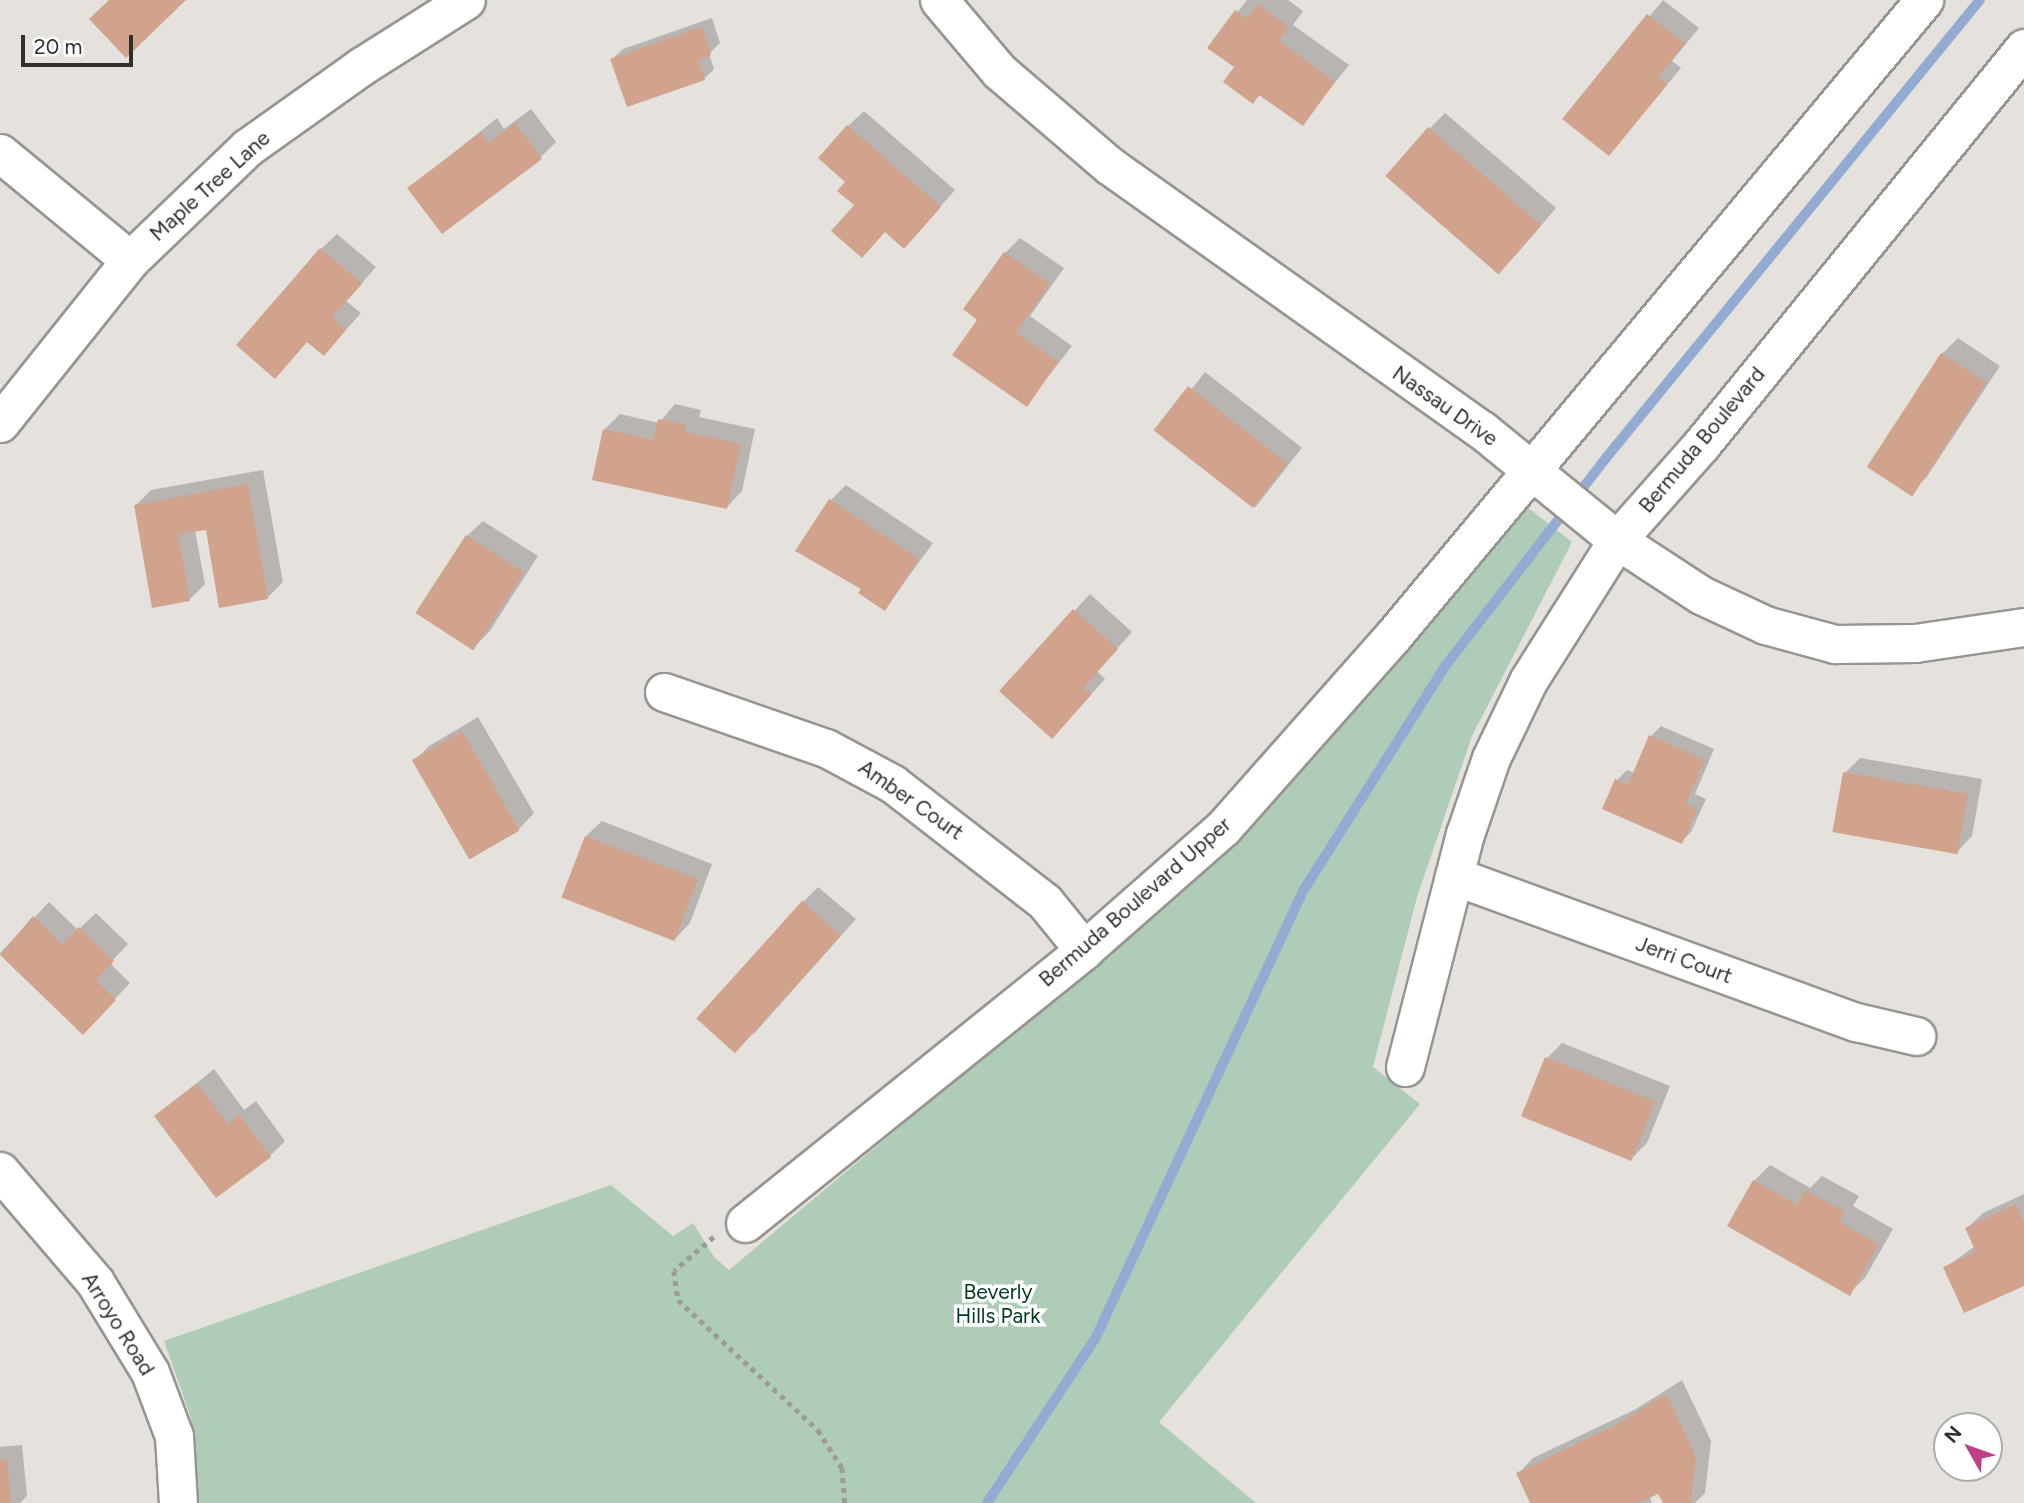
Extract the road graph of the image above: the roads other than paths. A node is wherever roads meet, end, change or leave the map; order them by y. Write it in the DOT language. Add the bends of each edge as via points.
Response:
graph roads {
  1 [pos="466,0"];
  2 [pos="939,0"];
  3 [pos="1924,0"];
  4 [pos="2024,48"];
  5 [pos="0,153"];
  6 [pos="130,260"];
  7 [pos="0,423"];
  8 [pos="1540,477"];
  9 [pos="1617,540"];
  10 [pos="2024,627"];
  11 [pos="664,692"];
  12 [pos="1454,876"];
  13 [pos="1084,950"];
  14 [pos="1916,1037"];
  15 [pos="1405,1067"];
  16 [pos="0,1171"];
  17 [pos="745,1223"];
  18 [pos="178,1503"];
  1 -- 6 [label="street, Maple Tree Lane" via="247,147"];
  2 -- 8 [label="street, Nassau Drive" via="999,71 1059,126"];
  3 -- 8 [label="street"];
  4 -- 9 [label="street, Bermuda Boulevard" via="1701,445"];
  5 -- 6 [label="street"];
  6 -- 7 [label="street, Maple Tree Lane"];
  8 -- 9 [label="street, Nassau Drive"];
  8 -- 13 [label="street, Bermuda Boulevard Upper" via="1223,828"];
  9 -- 10 [label="street, Nassau Drive" via="1701,595 1765,625 1835,644 1915,643"];
  9 -- 12 [label="street, Bermuda Boulevard" via="1528,681 1491,758"];
  11 -- 13 [label="street, Amber Court" via="826,748 893,783 1045,902"];
  12 -- 14 [label="street, Jerri Court" via="1856,1022"];
  12 -- 15 [label="street, Bermuda Boulevard"];
  13 -- 17 [label="street, Bermuda Boulevard Upper"];
  16 -- 18 [label="street, Arroyo Road" via="95,1282 150,1372 174,1436"];
}
